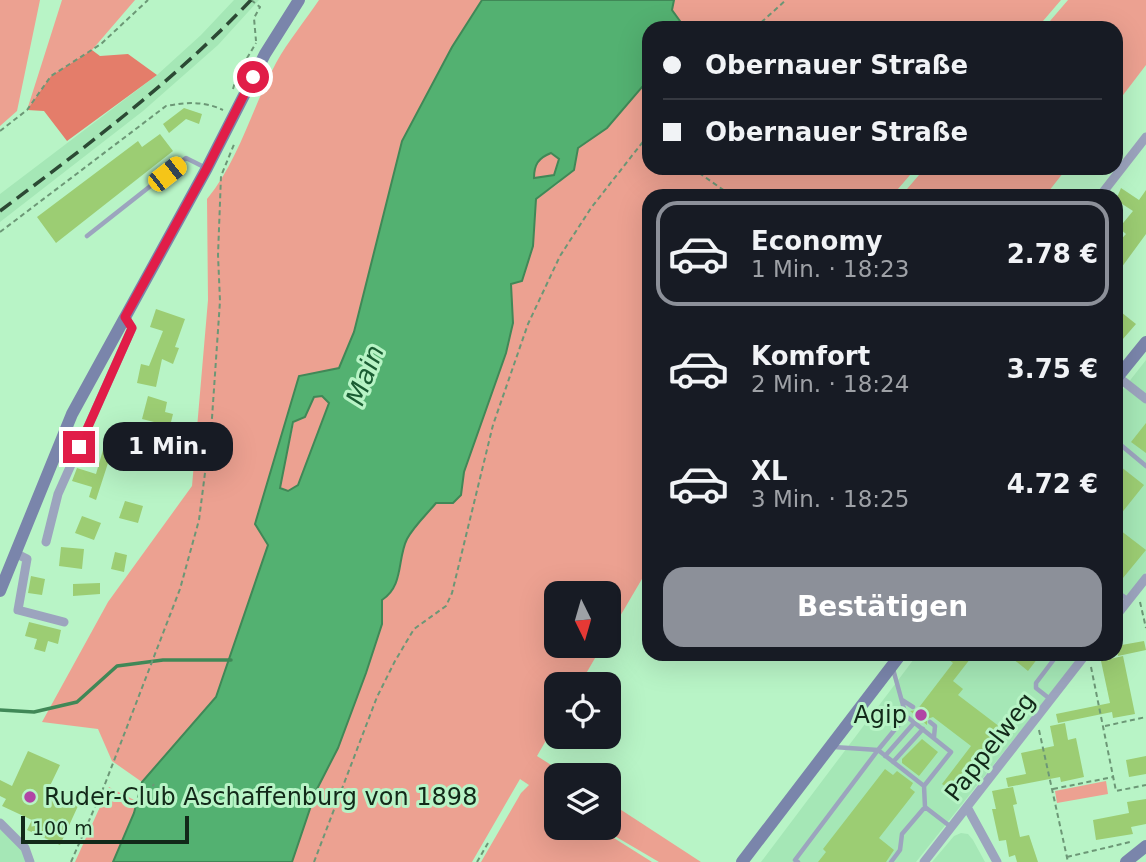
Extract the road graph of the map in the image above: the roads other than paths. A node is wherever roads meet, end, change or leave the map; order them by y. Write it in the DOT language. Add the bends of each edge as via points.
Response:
graph roads {
  1 [pos="299,0"];
  2 [pos="1146,137"];
  3 [pos="1123,166"];
  4 [pos="207,168"];
  5 [pos="1116,175"];
  6 [pos="1105,189"];
  7 [pos="87,236"];
  8 [pos="125,317"];
  9 [pos="1146,342"];
  10 [pos="1123,371"];
  11 [pos="1123,382"];
  12 [pos="1146,398"];
  13 [pos="1123,447"];
  14 [pos="1146,466"];
  15 [pos="46,542"];
  16 [pos="15,553"];
  17 [pos="1146,578"];
  18 [pos="0,591"];
  19 [pos="1123,596"];
  20 [pos="1129,600"];
  21 [pos="1123,607"];
  22 [pos="64,622"];
  23 [pos="896,661"];
  24 [pos="1053,661"];
  25 [pos="1086,661"];
  26 [pos="892,666"];
  27 [pos="1051,699"];
  28 [pos="901,700"];
  29 [pos="913,707"];
  30 [pos="906,716"];
  31 [pos="930,722"];
  32 [pos="915,723"];
  33 [pos="923,729"];
  34 [pos="934,738"];
  35 [pos="829,747"];
  36 [pos="878,750"];
  37 [pos="885,756"];
  38 [pos="893,762"];
  39 [pos="923,786"];
  40 [pos="925,807"];
  41 [pos="967,807"];
  42 [pos="0,822"];
  43 [pos="951,827"];
  44 [pos="1146,846"];
  45 [pos="30,862"];
  46 [pos="742,862"];
  47 [pos="798,862"];
  48 [pos="891,862"];
  49 [pos="924,862"];
  50 [pos="998,862"];
  51 [pos="1126,862"];
  1 -- 4 [label="main road" via="265,54"];
  2 -- 3 [label="street"];
  4 -- 7 [label="lane" via="187,158"];
  4 -- 8 [label="main road"];
  5 -- 6 [label="street"];
  8 -- 15 [label="street" via="132,328 58,494"];
  8 -- 16 [label="main road" via="72,414"];
  9 -- 10 [label="main road"];
  11 -- 12 [label="street"];
  13 -- 14 [label="lane"];
  16 -- 18 [label="main road"];
  16 -- 22 [label="street" via="27,559 18,610"];
  17 -- 20 [label="street"];
  19 -- 20 [label="lane"];
  20 -- 21 [label="street"];
  23 -- 26 [label="main road"];
  24 -- 27 [label="lane" via="1036,683"];
  25 -- 27 [label="street, Pappelweg"];
  26 -- 28 [label="lane"];
  26 -- 35 [label="main road"];
  27 -- 41 [label="street, Pappelweg"];
  28 -- 29 [label="lane"];
  28 -- 30 [label="lane"];
  30 -- 32 [label="lane"];
  30 -- 36 [label="lane"];
  31 -- 34 [label="lane"];
  32 -- 33 [label="lane"];
  32 -- 37 [label="lane"];
  33 -- 34 [label="lane"];
  33 -- 38 [label="lane"];
  34 -- 39 [label="lane" via="950,752"];
  35 -- 36 [label="lane"];
  35 -- 46 [label="main road"];
  36 -- 37 [label="lane"];
  36 -- 47 [label="lane" via="795,860"];
  37 -- 38 [label="lane"];
  38 -- 39 [label="lane"];
  39 -- 40 [label="lane"];
  40 -- 43 [label="lane"];
  40 -- 48 [label="lane" via="902,834 901,850"];
  41 -- 43 [label="street, Pappelweg"];
  41 -- 50 [label="street"];
  42 -- 45 [label="street" via="25,848"];
  43 -- 49 [label="street, Pappelweg"];
  44 -- 51 [label="main road"];
}
